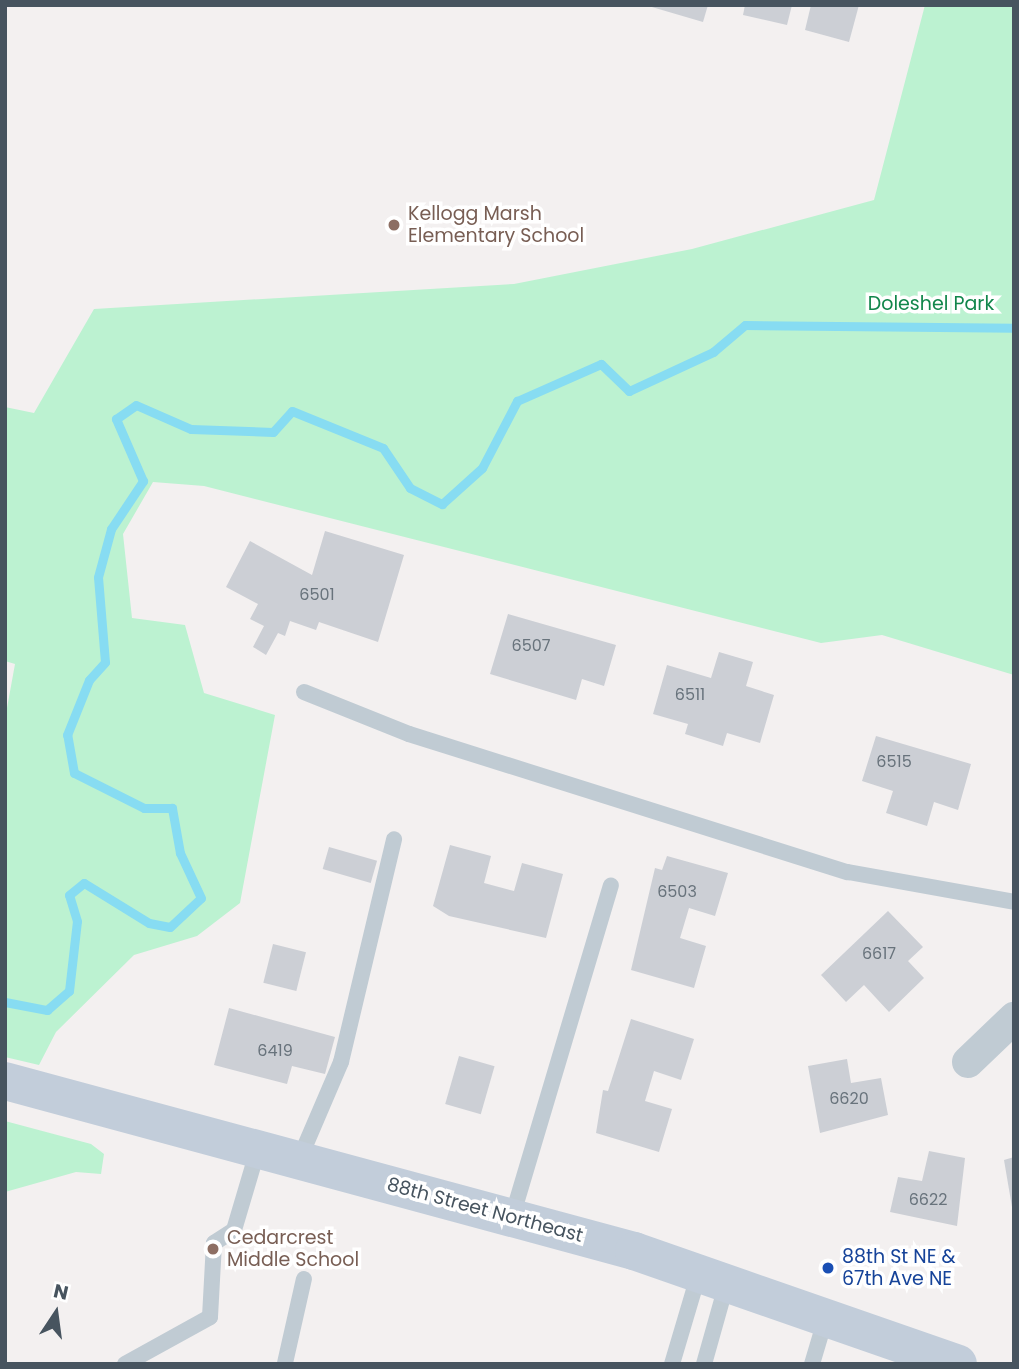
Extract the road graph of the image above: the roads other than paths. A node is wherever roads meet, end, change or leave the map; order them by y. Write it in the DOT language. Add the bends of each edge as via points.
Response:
graph roads {
  1 [pos="304,692"];
  2 [pos="394,839"];
  3 [pos="611,885"];
  4 [pos="1014,902"];
  5 [pos="1014,1018"];
  6 [pos="968,1062"];
  7 [pos="5,1081"];
  8 [pos="258,1149"];
  9 [pos="299,1160"];
  10 [pos="512,1217"];
  11 [pos="713,1278"];
  12 [pos="304,1279"];
  13 [pos="826,1317"];
  14 [pos="285,1363"];
  15 [pos="125,1364"];
  16 [pos="672,1364"];
  17 [pos="704,1364"];
  18 [pos="812,1364"];
  19 [pos="958,1364"];
  1 -- 4 [label="lane" via="410,734 848,872"];
  2 -- 9 [label="lane" via="341,1062"];
  3 -- 10 [label="lane"];
  5 -- 6 [label="street"];
  7 -- 8 [label="main road, 88th Street Northeast"];
  8 -- 9 [label="main road, 88th Street Northeast"];
  8 -- 15 [label="lane" via="234,1230 214,1243 210,1317"];
  9 -- 10 [label="main road, 88th Street Northeast"];
  10 -- 11 [label="main road, 88th Street Northeast"];
  11 -- 13 [label="main road, 88th Street Northeast"];
  11 -- 16 [label="lane"];
  11 -- 17 [label="lane"];
  12 -- 14 [label="lane"];
  13 -- 18 [label="lane"];
  13 -- 19 [label="main road, 88th Street Northeast"];
}
